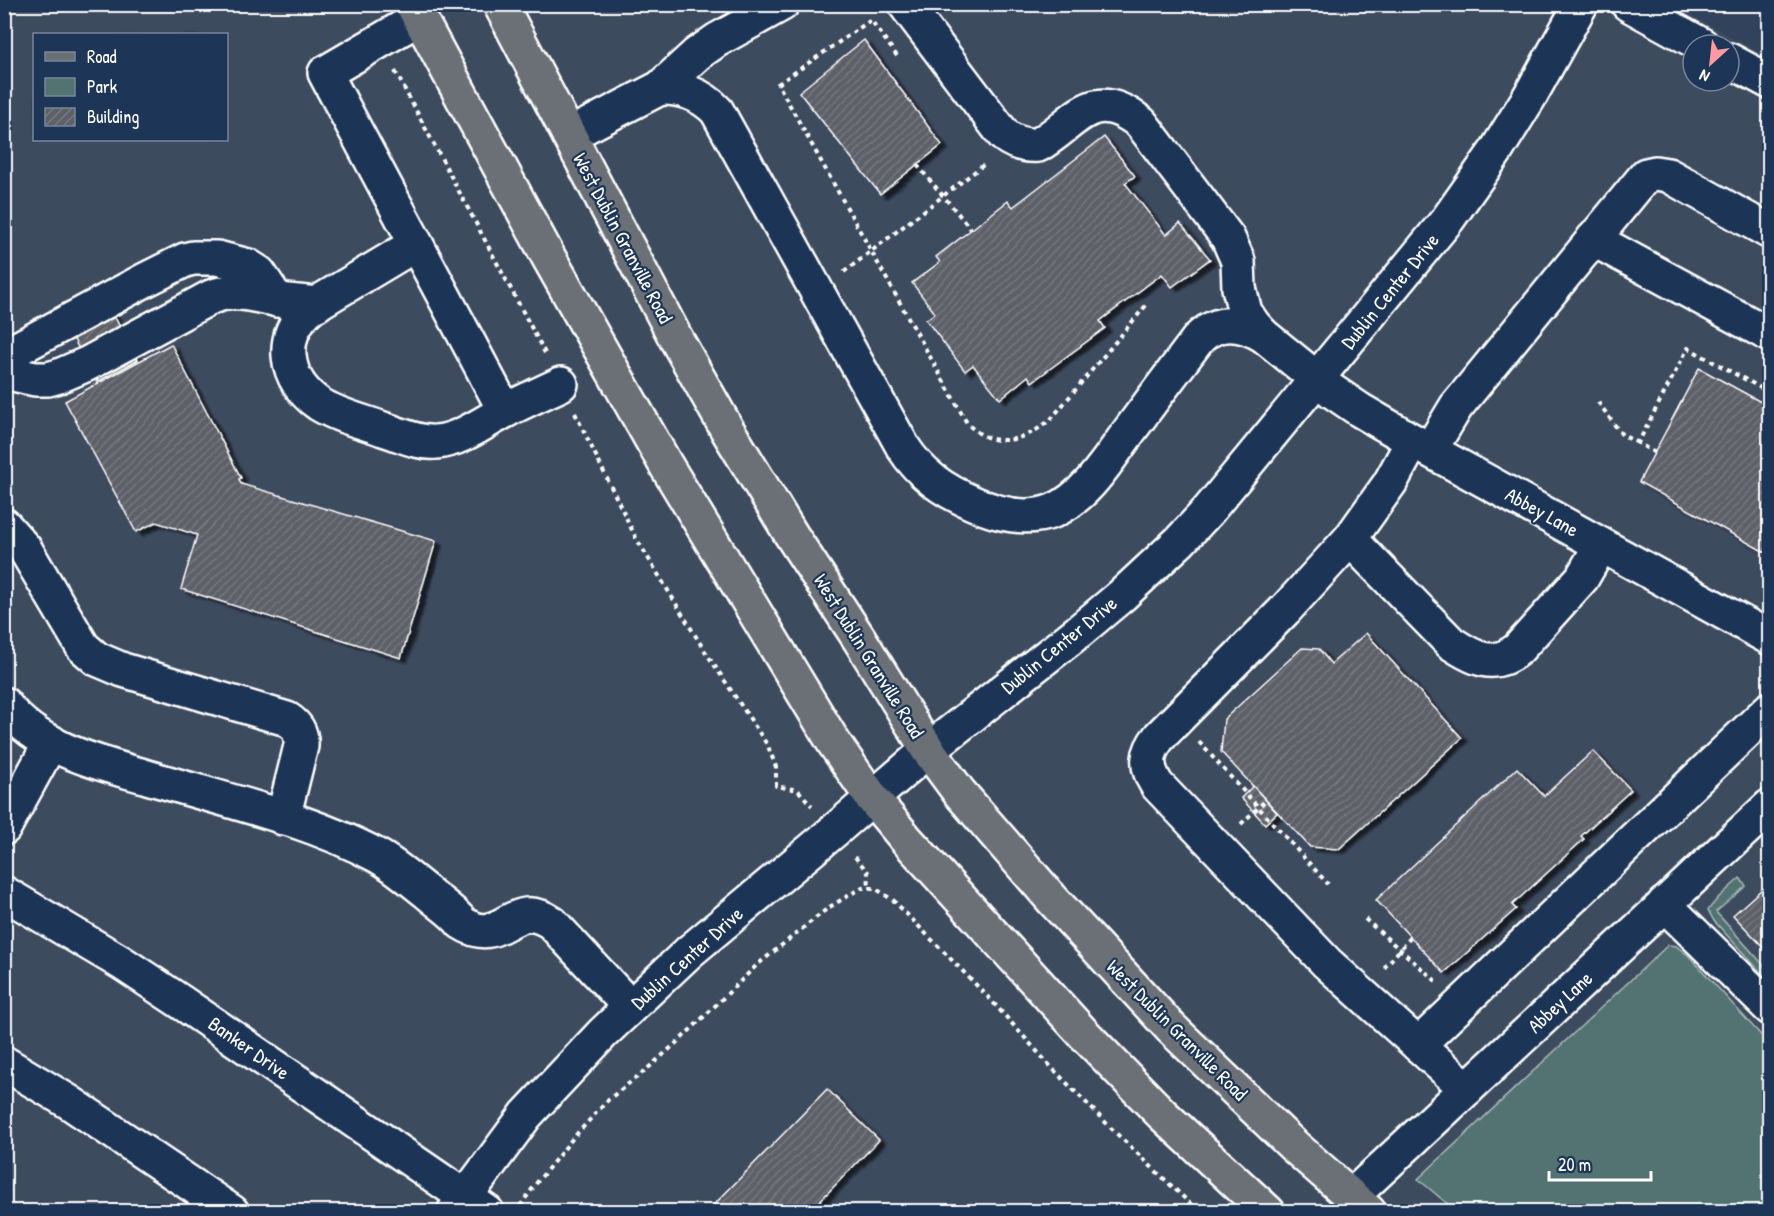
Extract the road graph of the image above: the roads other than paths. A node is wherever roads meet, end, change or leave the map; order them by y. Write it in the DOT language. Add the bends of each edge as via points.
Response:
graph roads {
  1 [pos="500,4"];
  2 [pos="783,4"];
  3 [pos="905,4"];
  4 [pos="1581,4"];
  5 [pos="1628,4"];
  6 [pos="415,11"];
  7 [pos="1681,33"];
  8 [pos="1741,66"];
  9 [pos="1770,82"];
  10 [pos="660,88"];
  11 [pos="569,135"];
  12 [pos="1770,232"];
  13 [pos="1593,239"];
  14 [pos="416,244"];
  15 [pos="277,300"];
  16 [pos="317,304"];
  17 [pos="1263,335"];
  18 [pos="1770,336"];
  19 [pos="4,356"];
  20 [pos="4,365"];
  21 [pos="4,372"];
  22 [pos="1318,379"];
  23 [pos="561,384"];
  24 [pos="505,411"];
  25 [pos="1421,446"];
  26 [pos="4,525"];
  27 [pos="1350,539"];
  28 [pos="1601,545"];
  29 [pos="1770,638"];
  30 [pos="4,704"];
  31 [pos="1770,708"];
  32 [pos="51,742"];
  33 [pos="928,750"];
  34 [pos="872,798"];
  35 [pos="1770,806"];
  36 [pos="283,818"];
  37 [pos="4,828"];
  38 [pos="4,893"];
  39 [pos="1664,904"];
  40 [pos="630,1007"];
  41 [pos="1770,1008"];
  42 [pos="1418,1045"];
  43 [pos="4,1063"];
  44 [pos="1467,1089"];
  45 [pos="1360,1204"];
  46 [pos="469,1207"];
  47 [pos="232,1212"];
  48 [pos="1268,1212"];
  1 -- 11 [label="main road, West Dublin Granville Road"];
  2 -- 10 [label="street" via="717,40"];
  3 -- 17 [label="street" via="1004,135 1014,141 1038,145 1094,106 1114,108 1134,117 1148,130 1228,238 1238,261 1245,312"];
  4 -- 22 [label="street, Dublin Center Drive" via="1475,182"];
  5 -- 7 [label="street"];
  6 -- 14 [label="street" via="325,73"];
  6 -- 34 [label="main road" via="666,466 834,743"];
  8 -- 9 [label="street"];
  10 -- 11 [label="street"];
  10 -- 17 [label="street" via="690,93 717,111 913,464 962,499 1004,514 1041,515 1054,510 1085,488 1206,332 1231,325"];
  11 -- 33 [label="main road, West Dublin Granville Road" via="728,431"];
  12 -- 13 [label="street" via="1668,176 1650,173"];
  13 -- 18 [label="street"];
  13 -- 25 [label="street"];
  14 -- 16 [label="street"];
  14 -- 24 [label="street"];
  15 -- 16 [label="street"];
  15 -- 19 [label="street" via="258,273 248,266 217,258 193,258"];
  15 -- 20 [label="street" via="252,287 217,283 174,300 64,358 31,368"];
  15 -- 21 [label="street" via="224,292 58,376 35,379"];
  16 -- 24 [label="street" via="295,325 288,353 296,379 321,405 430,443 450,439"];
  17 -- 22 [label="street, Abbey Lane"];
  22 -- 25 [label="street, Abbey Lane" via="1360,410"];
  22 -- 33 [label="street, Dublin Center Drive" via="1173,548 1078,632"];
  23 -- 24 [label="street"];
  25 -- 27 [label="street"];
  25 -- 28 [label="street, Abbey Lane"];
  26 -- 36 [label="street" via="25,549 90,654 123,670 287,719 296,726 302,746"];
  27 -- 28 [label="street" via="1451,643 1488,661 1509,657 1518,649 1582,578"];
  27 -- 42 [label="street" via="1160,736 1148,763 1157,785 1266,901 1327,963"];
  28 -- 29 [label="street, Abbey Lane"];
  30 -- 32 [label="street" via="16,718"];
  31 -- 42 [label="street"];
  32 -- 36 [label="street" via="94,761"];
  32 -- 37 [label="street"];
  33 -- 34 [label="street, Dublin Center Drive"];
  33 -- 45 [label="main road, West Dublin Granville Road" via="993,833 1118,972 1226,1081"];
  34 -- 40 [label="street, Dublin Center Drive"];
  34 -- 48 [label="main road" via="1083,1033 1162,1114"];
  35 -- 39 [label="street, Abbey Lane"];
  36 -- 40 [label="street" via="377,856 471,928 493,930 522,915 543,917"];
  38 -- 46 [label="street, Banker Drive" via="162,989"];
  39 -- 41 [label="street"];
  39 -- 44 [label="street, Abbey Lane"];
  40 -- 46 [label="street, Dublin Center Drive" via="526,1115"];
  42 -- 44 [label="street"];
  43 -- 47 [label="street"];
  44 -- 45 [label="street, Abbey Lane"];
}
